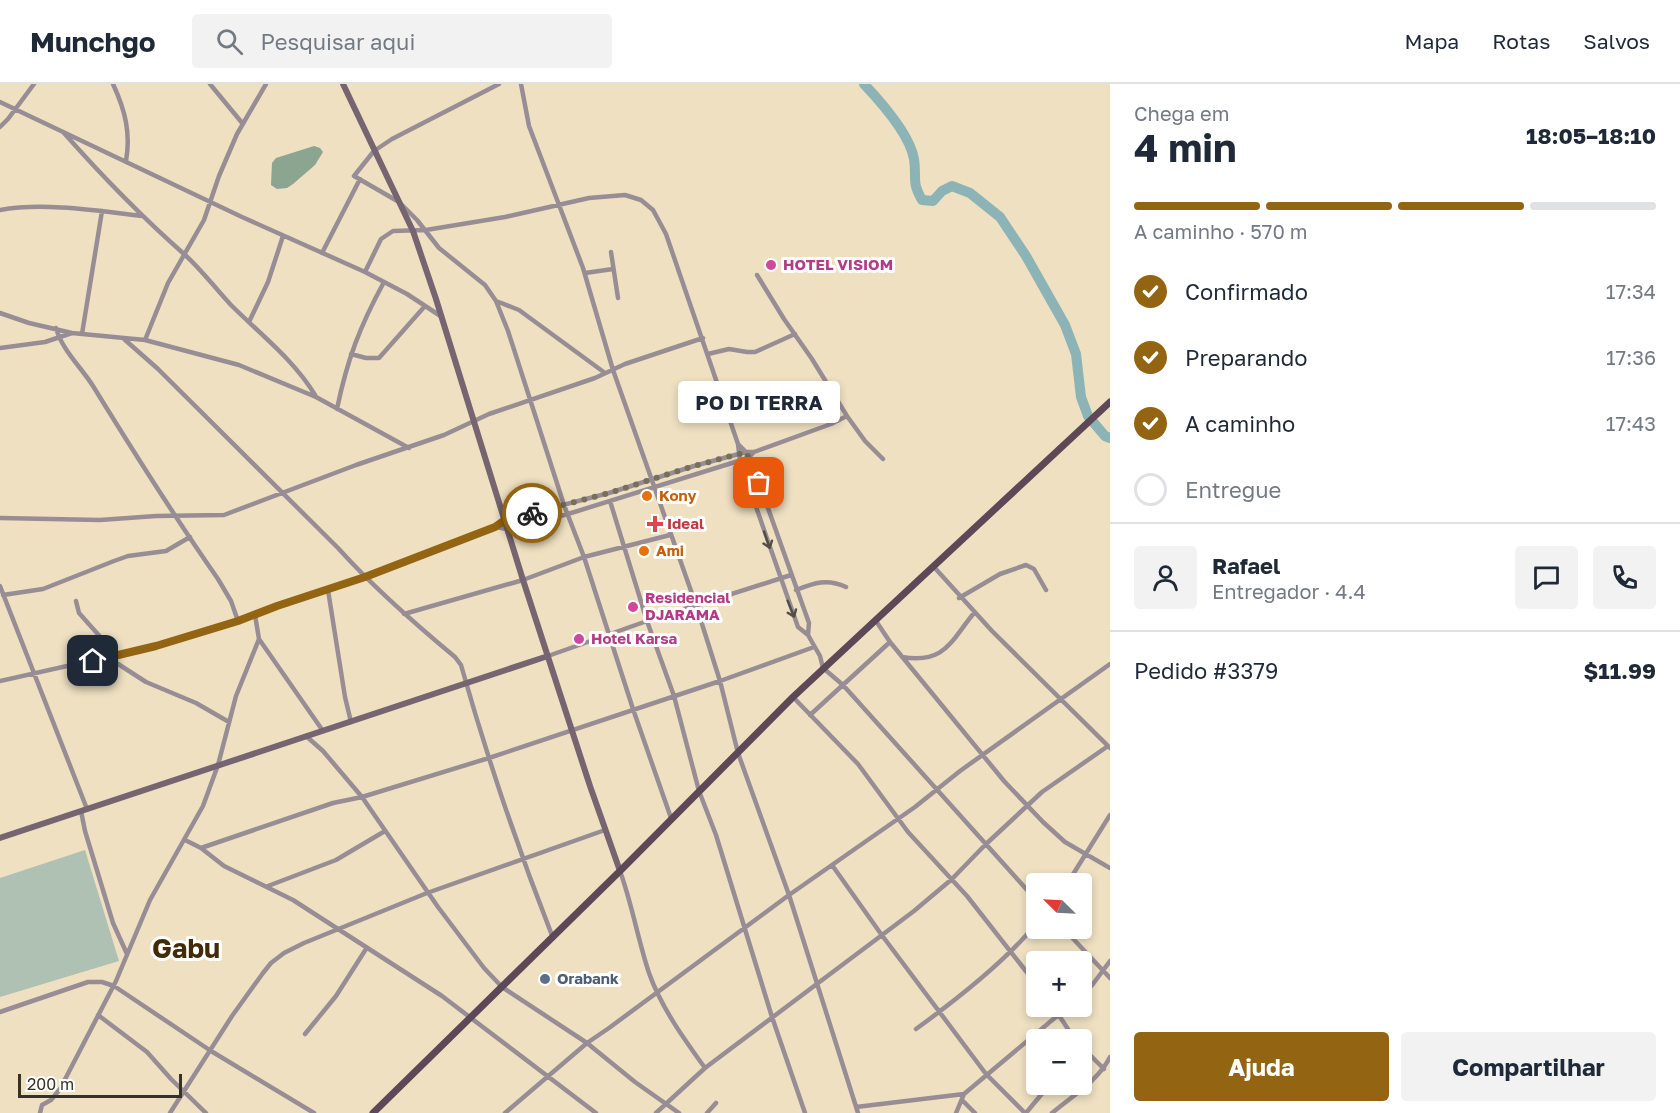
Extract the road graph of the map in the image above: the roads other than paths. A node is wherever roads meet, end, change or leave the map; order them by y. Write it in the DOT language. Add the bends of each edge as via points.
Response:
graph roads {
  1 [pos="34,84"];
  2 [pos="113,84"];
  3 [pos="210,84"];
  4 [pos="266,84"];
  5 [pos="343,84"];
  6 [pos="499,84"];
  7 [pos="521,84"];
  8 [pos="0,102"];
  9 [pos="15,108"];
  10 [pos="243,124"];
  11 [pos="0,126"];
  12 [pos="63,131"];
  13 [pos="374,151"];
  14 [pos="126,161"];
  15 [pos="360,179"];
  16 [pos="211,201"];
  17 [pos="399,202"];
  18 [pos="559,204"];
  19 [pos="0,210"];
  20 [pos="102,211"];
  21 [pos="143,216"];
  22 [pos="426,230"];
  23 [pos="413,231"];
  24 [pos="283,236"];
  25 [pos="611,252"];
  26 [pos="322,253"];
  27 [pos="184,254"];
  28 [pos="613,269"];
  29 [pos="365,272"];
  30 [pos="585,273"];
  31 [pos="757,275"];
  32 [pos="384,282"];
  33 [pos="618,298"];
  34 [pos="496,301"];
  35 [pos="425,306"];
  36 [pos="0,313"];
  37 [pos="442,317"];
  38 [pos="249,322"];
  39 [pos="56,328"];
  40 [pos="72,333"];
  41 [pos="82,334"];
  42 [pos="795,334"];
  43 [pos="59,338"];
  44 [pos="703,338"];
  45 [pos="124,339"];
  46 [pos="145,340"];
  47 [pos="0,348"];
  48 [pos="351,354"];
  49 [pos="708,354"];
  50 [pos="613,370"];
  51 [pos="605,373"];
  52 [pos="316,397"];
  53 [pos="531,400"];
  54 [pos="1110,402"];
  55 [pos="337,409"];
  56 [pos="847,416"];
  57 [pos="474,423"];
  58 [pos="738,444"];
  59 [pos="409,448"];
  60 [pos="746,452"];
  61 [pos="754,452"];
  62 [pos="739,454"];
  63 [pos="748,458"];
  64 [pos="883,459"];
  65 [pos="740,461"];
  66 [pos="651,479"];
  67 [pos="654,488"];
  68 [pos="281,493"];
  69 [pos="610,501"];
  70 [pos="564,505"];
  71 [pos="568,514"];
  72 [pos="177,516"];
  73 [pos="0,518"];
  74 [pos="505,520"];
  75 [pos="495,527"];
  76 [pos="507,529"];
  77 [pos="670,534"];
  78 [pos="190,537"];
  79 [pos="624,547"];
  80 [pos="584,557"];
  81 [pos="934,567"];
  82 [pos="791,575"];
  83 [pos="365,577"];
  84 [pos="780,578"];
  85 [pos="523,580"];
  86 [pos="0,586"];
  87 [pos="846,587"];
  88 [pos="328,590"];
  89 [pos="796,590"];
  90 [pos="1046,590"];
  91 [pos="3,595"];
  92 [pos="959,598"];
  93 [pos="76,601"];
  94 [pos="696,605"];
  95 [pos="974,613"];
  96 [pos="404,614"];
  97 [pos="255,615"];
  98 [pos="238,621"];
  99 [pos="647,621"];
  100 [pos="876,621"];
  101 [pos="609,635"];
  102 [pos="808,635"];
  103 [pos="259,639"];
  104 [pos="890,642"];
  105 [pos="814,647"];
  106 [pos="548,656"];
  107 [pos="112,657"];
  108 [pos="902,657"];
  109 [pos="1110,664"];
  110 [pos="823,668"];
  111 [pos="34,674"];
  112 [pos="0,681"];
  113 [pos="720,681"];
  114 [pos="466,684"];
  115 [pos="843,685"];
  116 [pos="674,696"];
  117 [pos="793,696"];
  118 [pos="1062,699"];
  119 [pos="633,709"];
  120 [pos="810,715"];
  121 [pos="229,722"];
  122 [pos="351,722"];
  123 [pos="572,729"];
  124 [pos="323,731"];
  125 [pos="306,736"];
  126 [pos="1109,747"];
  127 [pos="738,753"];
  128 [pos="983,755"];
  129 [pos="489,758"];
  130 [pos="218,765"];
  131 [pos="936,790"];
  132 [pos="699,791"];
  133 [pos="362,797"];
  134 [pos="1028,805"];
  135 [pos="84,810"];
  136 [pos="1110,815"];
  137 [pos="671,818"];
  138 [pos="898,820"];
  139 [pos="605,830"];
  140 [pos="385,831"];
  141 [pos="0,838"];
  142 [pos="185,840"];
  143 [pos="985,845"];
  144 [pos="201,848"];
  145 [pos="1086,854"];
  146 [pos="524,860"];
  147 [pos="832,865"];
  148 [pos="1110,868"];
  149 [pos="620,871"];
  150 [pos="1074,873"];
  151 [pos="952,879"];
  152 [pos="267,886"];
  153 [pos="1026,889"];
  154 [pos="427,893"];
  155 [pos="789,895"];
  156 [pos="745,928"];
  157 [pos="337,929"];
  158 [pos="881,934"];
  159 [pos="1026,935"];
  160 [pos="553,938"];
  161 [pos="1073,939"];
  162 [pos="366,949"];
  163 [pos="1011,951"];
  164 [pos="127,954"];
  165 [pos="1110,961"];
  166 [pos="1026,971"];
  167 [pos="1103,971"];
  168 [pos="1110,978"];
  169 [pos="817,983"];
  170 [pos="1092,984"];
  171 [pos="114,986"];
  172 [pos="501,987"];
  173 [pos="657,992"];
  174 [pos="0,1012"];
  175 [pos="939,1012"];
  176 [pos="98,1015"];
  177 [pos="470,1017"];
  178 [pos="772,1017"];
  179 [pos="1058,1017"];
  180 [pos="916,1029"];
  181 [pos="305,1034"];
  182 [pos="587,1043"];
  183 [pos="211,1051"];
  184 [pos="1092,1057"];
  185 [pos="1110,1057"];
  186 [pos="705,1068"];
  187 [pos="1104,1069"];
  188 [pos="986,1074"];
  189 [pos="547,1077"];
  190 [pos="185,1092"];
  191 [pos="964,1094"];
  192 [pos="1041,1095"];
  193 [pos="963,1101"];
  194 [pos="667,1103"];
  195 [pos="716,1103"];
  196 [pos="857,1110"];
  197 [pos="40,1113"];
  198 [pos="171,1113"];
  199 [pos="206,1113"];
  200 [pos="314,1113"];
  201 [pos="373,1113"];
  202 [pos="505,1113"];
  203 [pos="596,1113"];
  204 [pos="656,1113"];
  205 [pos="679,1113"];
  206 [pos="707,1113"];
  207 [pos="806,1113"];
  208 [pos="956,1113"];
  209 [pos="975,1113"];
  210 [pos="1025,1113"];
  211 [pos="1052,1113"];
  1 -- 9 [label="street"];
  2 -- 14 [label="street" via="126,120"];
  3 -- 10 [label="street"];
  4 -- 10 [label="street"];
  5 -- 13 [label="main road"];
  6 -- 13 [label="street"];
  7 -- 18 [label="street" via="529,126"];
  8 -- 9 [label="street"];
  9 -- 11 [label="street"];
  9 -- 12 [label="street"];
  10 -- 16 [label="street"];
  12 -- 14 [label="street"];
  12 -- 21 [label="street"];
  13 -- 15 [label="street" via="354,176"];
  13 -- 17 [label="main road"];
  14 -- 16 [label="street"];
  15 -- 17 [label="street"];
  15 -- 26 [label="street"];
  16 -- 24 [label="street"];
  16 -- 27 [label="street"];
  17 -- 22 [label="street"];
  17 -- 23 [label="main road"];
  18 -- 22 [label="street"];
  18 -- 30 [label="street"];
  18 -- 44 [label="street" via="616,195 648,204 666,234"];
  19 -- 20 [label="street" via="23,207"];
  20 -- 21 [label="street"];
  20 -- 41 [label="street"];
  21 -- 27 [label="street"];
  22 -- 23 [label="street"];
  22 -- 34 [label="street"];
  23 -- 29 [label="street" via="393,231 381,238"];
  23 -- 37 [label="main road"];
  24 -- 26 [label="street"];
  24 -- 38 [label="street"];
  25 -- 28 [label="street"];
  26 -- 29 [label="street"];
  27 -- 38 [label="street"];
  27 -- 46 [label="street"];
  28 -- 30 [label="street"];
  28 -- 33 [label="street"];
  29 -- 32 [label="street"];
  30 -- 50 [label="street"];
  31 -- 42 [label="street"];
  32 -- 35 [label="street"];
  32 -- 48 [label="street"];
  34 -- 51 [label="street" via="519,310"];
  34 -- 53 [label="street"];
  35 -- 37 [label="street"];
  35 -- 48 [label="street" via="379,358"];
  36 -- 39 [label="street"];
  37 -- 57 [label="main road"];
  38 -- 52 [label="street" via="287,359"];
  39 -- 40 [label="street"];
  39 -- 43 [label="street"];
  40 -- 41 [label="street"];
  40 -- 43 [label="street"];
  41 -- 45 [label="street"];
  42 -- 49 [label="street" via="755,351 729,349"];
  42 -- 56 [label="street"];
  43 -- 47 [label="street"];
  43 -- 72 [label="street"];
  44 -- 49 [label="street"];
  44 -- 50 [label="street"];
  45 -- 46 [label="street"];
  45 -- 68 [label="street"];
  46 -- 52 [label="street" via="239,365"];
  48 -- 55 [label="street"];
  49 -- 58 [label="street"];
  50 -- 51 [label="street"];
  50 -- 66 [label="street"];
  51 -- 53 [label="street"];
  52 -- 55 [label="street"];
  53 -- 57 [label="street"];
  53 -- 70 [label="street"];
  54 -- 81 [label="main road"];
  55 -- 59 [label="street"];
  56 -- 61 [label="street"];
  56 -- 64 [label="street"];
  57 -- 59 [label="street"];
  57 -- 74 [label="main road"];
  58 -- 60 [label="street"];
  58 -- 62 [label="street"];
  59 -- 68 [label="street"];
  60 -- 61 [label="street"];
  60 -- 62 [label="street"];
  60 -- 63 [label="street"];
  61 -- 63 [label="street"];
  62 -- 65 [label="street"];
  62 -- 66 [label="street"];
  63 -- 65 [label="street"];
  63 -- 82 [label="street"];
  65 -- 67 [label="street"];
  65 -- 84 [label="street, one-way"];
  66 -- 67 [label="street"];
  66 -- 70 [label="street"];
  67 -- 69 [label="street"];
  67 -- 77 [label="street"];
  68 -- 72 [label="street" via="224,515"];
  68 -- 83 [label="street"];
  69 -- 71 [label="street"];
  69 -- 79 [label="street"];
  70 -- 71 [label="street"];
  70 -- 74 [label="street"];
  71 -- 76 [label="street"];
  71 -- 80 [label="street"];
  72 -- 73 [label="street" via="100,520"];
  72 -- 78 [label="street"];
  74 -- 75 [label="street"];
  74 -- 76 [label="main road"];
  75 -- 76 [label="street"];
  75 -- 83 [label="street"];
  76 -- 85 [label="main road"];
  77 -- 79 [label="street"];
  77 -- 94 [label="street"];
  78 -- 91 [label="street" via="166,551 128,556 43,589"];
  78 -- 98 [label="street" via="224,588"];
  79 -- 80 [label="street"];
  79 -- 99 [label="street"];
  80 -- 85 [label="street"];
  80 -- 101 [label="street"];
  81 -- 92 [label="street"];
  81 -- 100 [label="main road"];
  82 -- 84 [label="street"];
  82 -- 89 [label="street"];
  83 -- 88 [label="street"];
  83 -- 96 [label="street"];
  84 -- 94 [label="street"];
  84 -- 102 [label="street, one-way" via="798,627"];
  85 -- 96 [label="street"];
  85 -- 106 [label="main road"];
  86 -- 91 [label="street"];
  87 -- 89 [label="street" via="820,582"];
  88 -- 97 [label="street"];
  88 -- 122 [label="street"];
  89 -- 102 [label="street" via="809,623"];
  90 -- 92 [label="street" via="1034,569 1026,565 1000,574"];
  91 -- 111 [label="street"];
  92 -- 95 [label="street"];
  93 -- 107 [label="street" via="79,613 104,641"];
  94 -- 99 [label="street"];
  94 -- 113 [label="street"];
  95 -- 108 [label="street" via="935,657"];
  95 -- 118 [label="street"];
  96 -- 114 [label="street" via="455,657"];
  97 -- 98 [label="street"];
  97 -- 103 [label="street"];
  98 -- 107 [label="street"];
  99 -- 101 [label="street"];
  99 -- 116 [label="street"];
  100 -- 104 [label="street"];
  100 -- 110 [label="main road"];
  101 -- 106 [label="street"];
  101 -- 119 [label="street"];
  102 -- 105 [label="street"];
  103 -- 121 [label="street"];
  103 -- 124 [label="street"];
  104 -- 108 [label="street"];
  104 -- 115 [label="street"];
  105 -- 110 [label="street"];
  105 -- 113 [label="street"];
  106 -- 114 [label="main road"];
  106 -- 123 [label="main road"];
  107 -- 111 [label="street"];
  107 -- 121 [label="street" via="146,682"];
  108 -- 128 [label="street"];
  109 -- 118 [label="street"];
  110 -- 115 [label="street"];
  110 -- 117 [label="main road"];
  111 -- 112 [label="street"];
  111 -- 135 [label="street"];
  113 -- 116 [label="street"];
  113 -- 127 [label="street"];
  114 -- 122 [label="main road"];
  114 -- 129 [label="street"];
  115 -- 120 [label="street"];
  115 -- 131 [label="street"];
  116 -- 119 [label="street"];
  116 -- 132 [label="street"];
  117 -- 120 [label="street"];
  117 -- 127 [label="main road"];
  118 -- 126 [label="street"];
  118 -- 128 [label="street"];
  119 -- 123 [label="street"];
  119 -- 137 [label="street"];
  120 -- 138 [label="street" via="858,764"];
  121 -- 130 [label="street"];
  122 -- 124 [label="main road"];
  123 -- 129 [label="street"];
  123 -- 139 [label="main road"];
  124 -- 125 [label="main road"];
  125 -- 130 [label="main road"];
  125 -- 133 [label="street"];
  126 -- 134 [label="street" via="1053,783"];
  127 -- 132 [label="main road"];
  127 -- 155 [label="street"];
  128 -- 131 [label="street"];
  128 -- 134 [label="street"];
  129 -- 133 [label="street"];
  129 -- 146 [label="street"];
  130 -- 135 [label="main road"];
  130 -- 142 [label="street"];
  131 -- 138 [label="street"];
  131 -- 143 [label="street"];
  132 -- 137 [label="main road"];
  132 -- 156 [label="street"];
  133 -- 140 [label="street"];
  133 -- 144 [label="street" via="333,803"];
  134 -- 143 [label="street"];
  134 -- 145 [label="street" via="1054,833"];
  135 -- 141 [label="main road"];
  135 -- 164 [label="street" via="85,831 113,923"];
  136 -- 145 [label="street"];
  137 -- 149 [label="main road"];
  138 -- 147 [label="street"];
  138 -- 151 [label="street"];
  139 -- 146 [label="street"];
  139 -- 149 [label="main road"];
  140 -- 152 [label="street" via="336,860"];
  140 -- 154 [label="street"];
  142 -- 144 [label="street"];
  142 -- 164 [label="street" via="150,900"];
  143 -- 151 [label="street"];
  143 -- 153 [label="street"];
  144 -- 152 [label="street" via="224,866"];
  145 -- 148 [label="street"];
  145 -- 150 [label="street"];
  146 -- 154 [label="street"];
  146 -- 160 [label="street"];
  147 -- 155 [label="street"];
  147 -- 158 [label="street"];
  149 -- 160 [label="main road"];
  149 -- 173 [label="street"];
  151 -- 158 [label="street"];
  151 -- 163 [label="street"];
  152 -- 157 [label="street"];
  154 -- 157 [label="street"];
  154 -- 172 [label="street"];
  155 -- 156 [label="street"];
  155 -- 169 [label="street"];
  156 -- 173 [label="street"];
  156 -- 178 [label="street"];
  157 -- 162 [label="street"];
  157 -- 183 [label="street" via="271,963"];
  158 -- 169 [label="street"];
  158 -- 175 [label="street"];
  159 -- 163 [label="street"];
  160 -- 172 [label="main road"];
  161 -- 167 [label="street"];
  162 -- 177 [label="street"];
  162 -- 181 [label="street"];
  163 -- 166 [label="street"];
  163 -- 175 [label="street"];
  164 -- 171 [label="street"];
  165 -- 167 [label="street"];
  167 -- 168 [label="street"];
  167 -- 170 [label="street"];
  169 -- 178 [label="street"];
  169 -- 196 [label="street"];
  171 -- 174 [label="street" via="88,982"];
  171 -- 176 [label="street"];
  171 -- 183 [label="street"];
  172 -- 177 [label="main road"];
  172 -- 182 [label="street"];
  173 -- 182 [label="street"];
  173 -- 186 [label="street"];
  175 -- 180 [label="street"];
  175 -- 188 [label="street"];
  176 -- 190 [label="street" via="147,1052"];
  176 -- 197 [label="street" via="60,1089 42,1105"];
  177 -- 189 [label="street"];
  177 -- 201 [label="main road"];
  178 -- 186 [label="street"];
  178 -- 207 [label="street"];
  179 -- 188 [label="street"];
  182 -- 189 [label="street"];
  182 -- 194 [label="street"];
  183 -- 190 [label="street"];
  183 -- 200 [label="street"];
  184 -- 187 [label="street"];
  185 -- 187 [label="street"];
  186 -- 194 [label="street"];
  187 -- 211 [label="street"];
  188 -- 191 [label="street"];
  188 -- 210 [label="street"];
  189 -- 202 [label="street"];
  189 -- 203 [label="street"];
  190 -- 198 [label="street"];
  190 -- 199 [label="street"];
  191 -- 193 [label="street"];
  191 -- 196 [label="street"];
  192 -- 210 [label="street"];
  193 -- 208 [label="street"];
  193 -- 209 [label="street"];
  194 -- 204 [label="street"];
  194 -- 205 [label="street"];
  195 -- 206 [label="street"];
}
